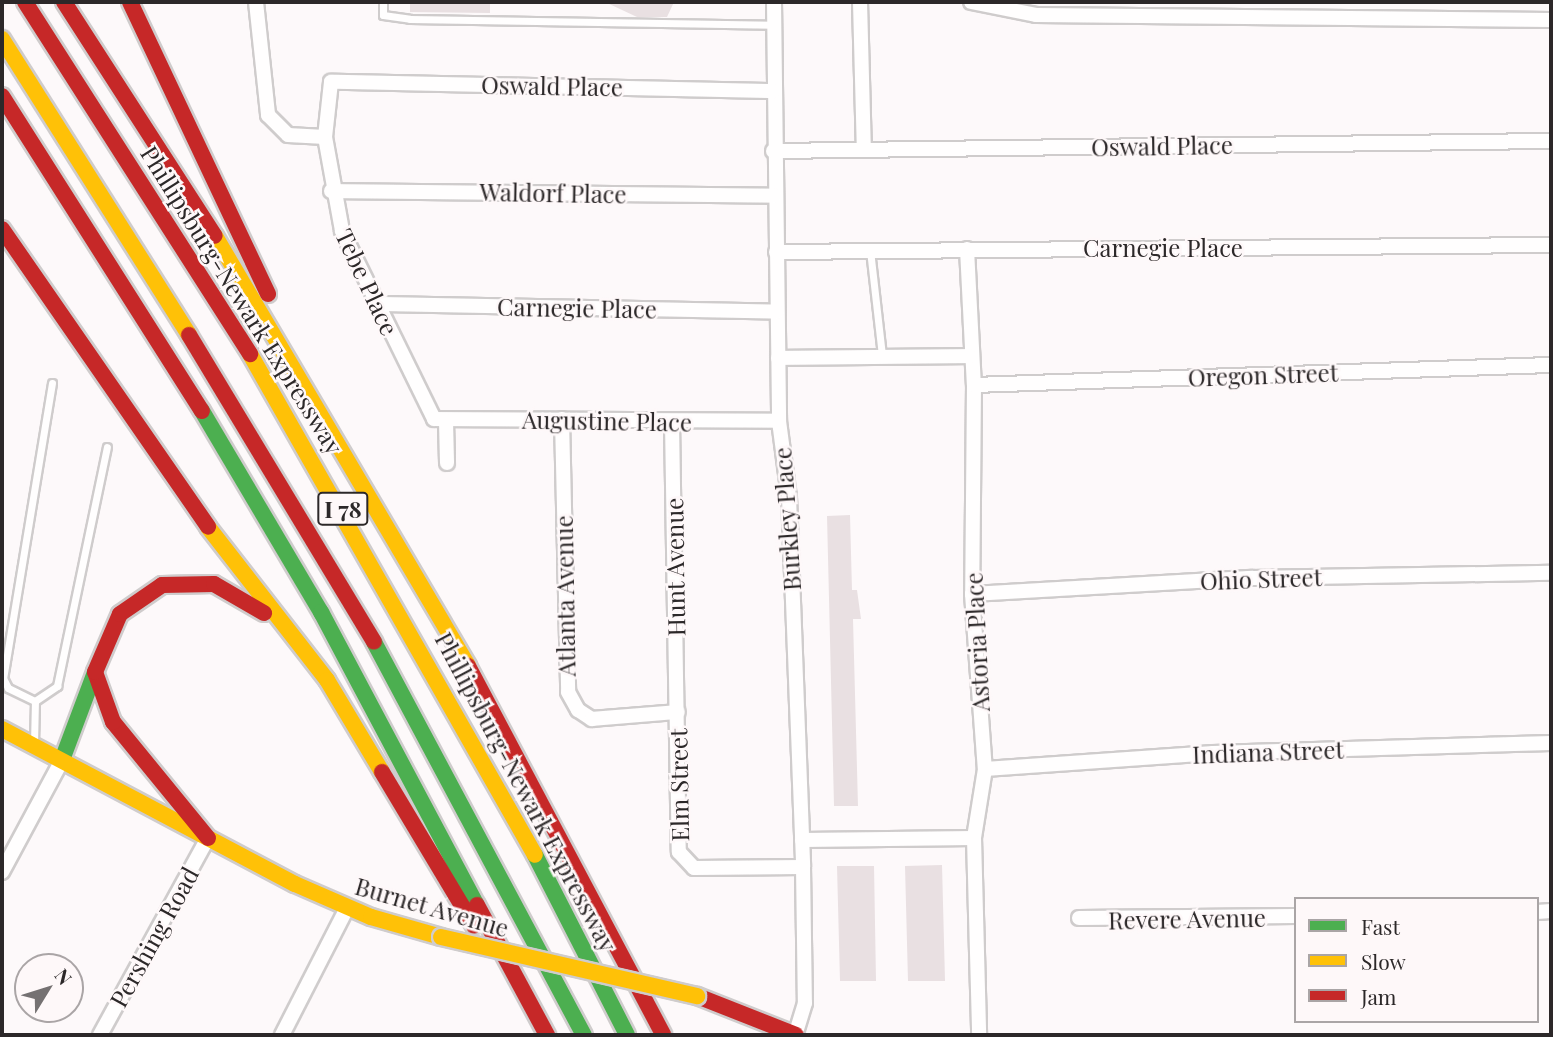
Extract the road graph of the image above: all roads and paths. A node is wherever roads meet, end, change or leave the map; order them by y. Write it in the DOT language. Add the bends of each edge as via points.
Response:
graph roads {
  1 [pos="25,2"];
  2 [pos="64,2"];
  3 [pos="130,2"];
  4 [pos="256,2"];
  5 [pos="383,2"];
  6 [pos="774,2"];
  7 [pos="860,2"];
  8 [pos="971,2"];
  9 [pos="1551,20"];
  10 [pos="772,25"];
  11 [pos="2,40"];
  12 [pos="331,82"];
  13 [pos="773,91"];
  14 [pos="2,96"];
  15 [pos="325,137"];
  16 [pos="1551,141"];
  17 [pos="864,150"];
  18 [pos="774,151"];
  19 [pos="331,191"];
  20 [pos="774,196"];
  21 [pos="2,229"];
  22 [pos="1551,245"];
  23 [pos="870,249"];
  24 [pos="967,249"];
  25 [pos="776,252"];
  26 [pos="376,304"];
  27 [pos="777,313"];
  28 [pos="969,356"];
  29 [pos="778,358"];
  30 [pos="882,358"];
  31 [pos="1551,365"];
  32 [pos="52,383"];
  33 [pos="974,384"];
  34 [pos="325,415"];
  35 [pos="562,419"];
  36 [pos="440,420"];
  37 [pos="779,421"];
  38 [pos="672,422"];
  39 [pos="107,447"];
  40 [pos="447,463"];
  41 [pos="1551,573"];
  42 [pos="972,594"];
  43 [pos="302,644"];
  44 [pos="95,672"];
  45 [pos="5,690"];
  46 [pos="35,701"];
  47 [pos="678,712"];
  48 [pos="2,729"];
  49 [pos="1551,743"];
  50 [pos="34,745"];
  51 [pos="62,760"];
  52 [pos="985,769"];
  53 [pos="208,838"];
  54 [pos="974,838"];
  55 [pos="802,840"];
  56 [pos="803,867"];
  57 [pos="2,872"];
  58 [pos="347,908"];
  59 [pos="1294,916"];
  60 [pos="1079,918"];
  61 [pos="100,1035"];
  62 [pos="282,1035"];
  63 [pos="547,1035"];
  64 [pos="584,1035"];
  65 [pos="627,1035"];
  66 [pos="663,1035"];
  67 [pos="796,1035"];
  68 [pos="979,1035"];
  1 -- 65 [label="main road, Phillipsburg-Newark Expressway / I 78" via="215,296 351,522 504,794"];
  2 -- 34 [label="main road, Phillipsburg-Newark Expressway / I 78"];
  3 -- 34 [label="main road"];
  4 -- 15 [label="street" via="268,115 288,135"];
  5 -- 10 [label="lane" via="383,15 410,19"];
  6 -- 10 [label="street, Burkley Place"];
  7 -- 17 [label="street"];
  8 -- 9 [label="street" via="1036,15"];
  10 -- 13 [label="street, Burkley Place"];
  11 -- 64 [label="main road, I 78" via="290,495 430,740"];
  12 -- 13 [label="street, Oswald Place"];
  12 -- 15 [label="street, Tebe Place"];
  13 -- 18 [label="street, Burkley Place"];
  14 -- 63 [label="main road" via="280,541 401,752"];
  15 -- 19 [label="street, Tebe Place"];
  16 -- 17 [label="street, Oswald Place"];
  17 -- 18 [label="street, Oswald Place"];
  18 -- 20 [label="street, Burkley Place"];
  19 -- 20 [label="street, Waldorf Place"];
  19 -- 26 [label="street, Tebe Place" via="342,232"];
  20 -- 25 [label="street, Burkley Place"];
  21 -- 43 [label="main road" via="197,513"];
  22 -- 24 [label="street, Carnegie Place"];
  23 -- 24 [label="street, Carnegie Place"];
  23 -- 25 [label="street, Carnegie Place"];
  23 -- 30 [label="lane"];
  24 -- 28 [label="street, Astoria Place"];
  25 -- 27 [label="street, Burkley Place"];
  26 -- 27 [label="street, Carnegie Place"];
  26 -- 36 [label="street, Tebe Place"];
  27 -- 29 [label="street, Burkley Place"];
  28 -- 30 [label="street"];
  28 -- 33 [label="street, Astoria Place"];
  29 -- 30 [label="street"];
  29 -- 37 [label="street, Burkley Place"];
  31 -- 33 [label="street, Oregon Street"];
  32 -- 45 [label="lane" via="3,678"];
  33 -- 42 [label="street, Astoria Place"];
  34 -- 66 [label="main road, Phillipsburg-Newark Expressway / I 78" via="487,698"];
  35 -- 36 [label="street, Augustine Place"];
  35 -- 38 [label="street, Augustine Place"];
  35 -- 47 [label="street, Atlanta Avenue" via="568,692 578,710 592,719"];
  36 -- 40 [label="street"];
  37 -- 38 [label="street, Augustine Place"];
  37 -- 55 [label="street, Burkley Place" via="789,497"];
  38 -- 47 [label="street, Hunt Avenue"];
  39 -- 46 [label="lane" via="57,687"];
  41 -- 42 [label="street, Ohio Street" via="1254,578"];
  42 -- 52 [label="street, Astoria Place"];
  43 -- 44 [label="main road" via="232,590 184,581 153,589 126,608 110,631"];
  43 -- 63 [label="main road"];
  44 -- 51 [label="main road"];
  44 -- 53 [label="main road" via="113,722"];
  45 -- 46 [label="lane"];
  46 -- 50 [label="lane"];
  47 -- 56 [label="street, Elm Street" via="679,852 685,864"];
  48 -- 50 [label="main road, Burnet Avenue"];
  49 -- 52 [label="street, Indiana Street" via="1213,753"];
  50 -- 51 [label="main road, Burnet Avenue"];
  51 -- 53 [label="main road, Burnet Avenue"];
  51 -- 57 [label="street"];
  52 -- 54 [label="street, Astoria Place"];
  53 -- 58 [label="main road, Burnet Avenue"];
  53 -- 61 [label="street, Pershing Road"];
  54 -- 55 [label="street"];
  54 -- 68 [label="street, Astoria Place"];
  55 -- 56 [label="street, Burkley Place"];
  56 -- 67 [label="street, Burkley Place" via="804,1011"];
  58 -- 62 [label="street"];
  58 -- 67 [label="main road, Burnet Avenue, bridge" via="441,937 697,996"];
  59 -- 60 [label="street, Revere Avenue"];
}
